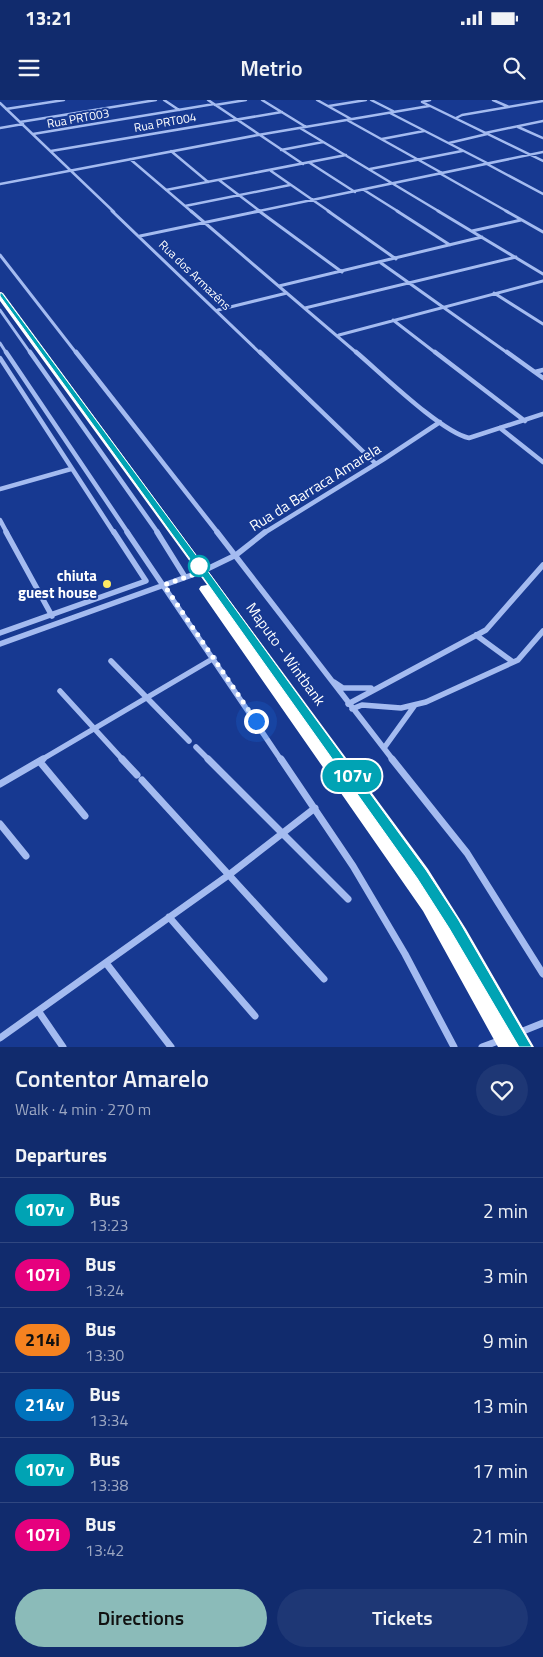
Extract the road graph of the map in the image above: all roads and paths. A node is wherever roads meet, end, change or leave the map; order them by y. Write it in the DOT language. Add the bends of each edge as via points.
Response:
graph roads {
  1 [pos="64,100"];
  2 [pos="156,100"];
  3 [pos="164,100"];
  4 [pos="208,100"];
  5 [pos="246,100"];
  6 [pos="262,100"];
  7 [pos="317,100"];
  8 [pos="366,100"];
  9 [pos="371,100"];
  10 [pos="430,100"];
  11 [pos="493,100"];
  12 [pos="541,101"];
  13 [pos="0,103"];
  14 [pos="215,105"];
  15 [pos="329,106"];
  16 [pos="429,106"];
  17 [pos="510,107"];
  18 [pos="6,109"];
  19 [pos="179,110"];
  20 [pos="282,112"];
  21 [pos="390,112"];
  22 [pos="394,112"];
  23 [pos="450,115"];
  24 [pos="462,115"];
  25 [pos="456,118"];
  26 [pos="234,119"];
  27 [pos="351,119"];
  28 [pos="347,120"];
  29 [pos="543,121"];
  30 [pos="22,123"];
  31 [pos="517,126"];
  32 [pos="306,127"];
  33 [pos="0,128"];
  34 [pos="300,128"];
  35 [pos="424,131"];
  36 [pos="34,134"];
  37 [pos="486,134"];
  38 [pos="258,135"];
  39 [pos="543,138"];
  40 [pos="382,139"];
  41 [pos="323,142"];
  42 [pos="449,143"];
  43 [pos="280,150"];
  44 [pos="459,150"];
  45 [pos="51,151"];
  46 [pos="172,151"];
  47 [pos="543,152"];
  48 [pos="346,155"];
  49 [pos="530,155"];
  50 [pos="130,159"];
  51 [pos="418,160"];
  52 [pos="543,161"];
  53 [pos="310,163"];
  54 [pos="303,164"];
  55 [pos="488,164"];
  56 [pos="369,169"];
  57 [pos="438,170"];
  58 [pos="70,171"];
  59 [pos="271,171"];
  60 [pos="451,171"];
  61 [pos="442,173"];
  62 [pos="219,180"];
  63 [pos="208,182"];
  64 [pos="0,184"];
  65 [pos="393,184"];
  66 [pos="290,185"];
  67 [pos="166,190"];
  68 [pos="364,190"];
  69 [pos="355,192"];
  70 [pos="543,194"];
  71 [pos="238,195"];
  72 [pos="313,200"];
  73 [pos="185,206"];
  74 [pos="262,212"];
  75 [pos="522,220"];
  76 [pos="204,223"];
  77 [pos="472,231"];
  78 [pos="543,232"];
  79 [pos="140,236"];
  80 [pos="482,237"];
  81 [pos="450,246"];
  82 [pos="0,255"];
  83 [pos="516,257"];
  84 [pos="396,259"];
  85 [pos="381,263"];
  86 [pos="342,272"];
  87 [pos="543,274"];
  88 [pos="543,281"];
  89 [pos="410,284"];
  90 [pos="279,286"];
  91 [pos="287,293"];
  92 [pos="494,293"];
  93 [pos="0,294"];
  94 [pos="0,302"];
  95 [pos="442,307"];
  96 [pos="305,308"];
  97 [pos="0,310"];
  98 [pos="218,310"];
  99 [pos="392,320"];
  100 [pos="543,324"];
  101 [pos="339,335"];
  102 [pos="0,343"];
  103 [pos="12,361"];
  104 [pos="1,362"];
  105 [pos="543,370"];
  106 [pos="535,372"];
  107 [pos="543,378"];
  108 [pos="543,414"];
  109 [pos="524,421"];
  110 [pos="440,422"];
  111 [pos="500,428"];
  112 [pos="543,462"];
  113 [pos="376,464"];
  114 [pos="72,469"];
  115 [pos="0,489"];
  116 [pos="0,520"];
  117 [pos="236,555"];
  118 [pos="543,565"];
  119 [pos="195,574"];
  120 [pos="164,585"];
  121 [pos="52,616"];
  122 [pos="543,631"];
  123 [pos="0,633"];
  124 [pos="476,635"];
  125 [pos="540,640"];
  126 [pos="0,644"];
  127 [pos="214,658"];
  128 [pos="111,661"];
  129 [pos="513,662"];
  130 [pos="330,679"];
  131 [pos="375,688"];
  132 [pos="60,691"];
  133 [pos="146,697"];
  134 [pos="350,706"];
  135 [pos="415,706"];
  136 [pos="95,728"];
  137 [pos="189,741"];
  138 [pos="196,747"];
  139 [pos="384,748"];
  140 [pos="40,762"];
  141 [pos="0,784"];
  142 [pos="315,808"];
  143 [pos="85,816"];
  144 [pos="0,824"];
  145 [pos="283,833"];
  146 [pos="26,856"];
  147 [pos="230,874"];
  148 [pos="348,899"];
  149 [pos="169,917"];
  150 [pos="106,963"];
  151 [pos="543,974"];
  152 [pos="324,979"];
  153 [pos="39,1012"];
  154 [pos="255,1016"];
  155 [pos="543,1023"];
  156 [pos="0,1038"];
  157 [pos="513,1041"];
  158 [pos="63,1047"];
  159 [pos="171,1047"];
  160 [pos="454,1047"];
  161 [pos="482,1047"];
  1 -- 18 [label="street"];
  2 -- 30 [label="street"];
  3 -- 19 [label="street"];
  4 -- 14 [label="street"];
  5 -- 14 [label="street, Rua PRT003"];
  6 -- 20 [label="street"];
  7 -- 15 [label="street"];
  8 -- 15 [label="street"];
  9 -- 22 [label="street"];
  10 -- 16 [label="street" via="422,102"];
  11 -- 17 [label="street"];
  12 -- 17 [label="street"];
  13 -- 18 [label="street, Rua dos Armazéns"];
  14 -- 19 [label="street, Rua PRT003"];
  14 -- 26 [label="street"];
  15 -- 27 [label="street"];
  16 -- 22 [label="street"];
  16 -- 23 [label="street"];
  17 -- 24 [label="street"];
  18 -- 30 [label="street, Rua dos Armazéns"];
  19 -- 36 [label="street, Rua PRT003"];
  20 -- 26 [label="street, Rua PRT004"];
  20 -- 32 [label="street"];
  21 -- 22 [label="street"];
  21 -- 27 [label="street"];
  21 -- 35 [label="street"];
  23 -- 24 [label="street"];
  23 -- 25 [label="street"];
  24 -- 25 [label="street"];
  25 -- 37 [label="street"];
  26 -- 38 [label="street"];
  26 -- 45 [label="street, Rua PRT004"];
  27 -- 28 [label="street"];
  28 -- 32 [label="street"];
  28 -- 40 [label="street"];
  29 -- 31 [label="street"];
  30 -- 33 [label="street"];
  30 -- 36 [label="street, Rua dos Armazéns"];
  31 -- 37 [label="street"];
  31 -- 39 [label="street"];
  32 -- 34 [label="street"];
  34 -- 38 [label="street"];
  34 -- 41 [label="street"];
  35 -- 40 [label="street"];
  35 -- 42 [label="street"];
  36 -- 45 [label="street, Rua dos Armazéns"];
  37 -- 42 [label="street"];
  37 -- 49 [label="street"];
  38 -- 43 [label="street"];
  38 -- 46 [label="street"];
  40 -- 51 [label="street"];
  41 -- 43 [label="street"];
  41 -- 48 [label="street"];
  42 -- 44 [label="street"];
  43 -- 54 [label="street"];
  44 -- 51 [label="street"];
  44 -- 55 [label="street"];
  45 -- 58 [label="street, Rua dos Armazéns"];
  46 -- 50 [label="street"];
  46 -- 63 [label="street"];
  47 -- 49 [label="street"];
  48 -- 53 [label="street"];
  48 -- 56 [label="street"];
  49 -- 52 [label="street"];
  49 -- 55 [label="street"];
  50 -- 58 [label="street"];
  50 -- 67 [label="street"];
  51 -- 56 [label="street"];
  51 -- 57 [label="street"];
  53 -- 54 [label="street"];
  53 -- 69 [label="street"];
  54 -- 59 [label="street"];
  55 -- 60 [label="street"];
  55 -- 70 [label="street"];
  56 -- 65 [label="street"];
  57 -- 60 [label="street"];
  57 -- 61 [label="street"];
  58 -- 64 [label="street"];
  58 -- 79 [label="street, Rua dos Armazéns"];
  59 -- 62 [label="street"];
  59 -- 66 [label="street"];
  60 -- 61 [label="street"];
  61 -- 65 [label="street"];
  61 -- 75 [label="street"];
  62 -- 63 [label="street"];
  62 -- 71 [label="street"];
  63 -- 67 [label="street"];
  65 -- 68 [label="street"];
  65 -- 77 [label="street"];
  66 -- 71 [label="street"];
  66 -- 72 [label="street"];
  67 -- 73 [label="street"];
  68 -- 69 [label="street"];
  68 -- 81 [label="street"];
  69 -- 72 [label="street"];
  71 -- 73 [label="street"];
  71 -- 74 [label="street"];
  72 -- 74 [label="street"];
  72 -- 84 [label="street"];
  73 -- 76 [label="street"];
  74 -- 76 [label="street"];
  74 -- 86 [label="street"];
  75 -- 77 [label="street"];
  75 -- 78 [label="street"];
  76 -- 79 [label="street"];
  76 -- 90 [label="street"];
  77 -- 80 [label="street"];
  79 -- 98 [label="street, Rua dos Armazéns"];
  80 -- 81 [label="street"];
  80 -- 83 [label="street"];
  81 -- 84 [label="street"];
  82 -- 117 [label="street"];
  83 -- 87 [label="street"];
  83 -- 89 [label="street"];
  84 -- 85 [label="street"];
  85 -- 86 [label="street"];
  85 -- 89 [label="street"];
  86 -- 90 [label="street"];
  88 -- 92 [label="street"];
  89 -- 95 [label="street"];
  89 -- 96 [label="street"];
  90 -- 91 [label="street"];
  91 -- 96 [label="street"];
  91 -- 98 [label="street"];
  92 -- 95 [label="street"];
  92 -- 100 [label="street"];
  93 -- 119 [label="highway, Maputo - Wintbank"];
  94 -- 119 [label="highway, Maputo - Wintbank"];
  95 -- 99 [label="street"];
  95 -- 106 [label="street"];
  96 -- 101 [label="street"];
  97 -- 119 [label="street" via="162,538"];
  98 -- 113 [label="street, Rua dos Armazéns"];
  99 -- 101 [label="street"];
  99 -- 109 [label="street"];
  101 -- 110 [label="street"];
  102 -- 103 [label="street"];
  103 -- 104 [label="street"];
  103 -- 120 [label="street"];
  104 -- 114 [label="street"];
  105 -- 106 [label="street"];
  106 -- 107 [label="street"];
  108 -- 109 [label="street"];
  109 -- 111 [label="street"];
  110 -- 111 [label="street" via="465,437"];
  110 -- 113 [label="street, Rua da Barraca Amarela"];
  111 -- 112 [label="street"];
  113 -- 117 [label="street, Rua da Barraca Amarela" via="266,531"];
  114 -- 115 [label="street"];
  114 -- 121 [label="street" via="146,581"];
  116 -- 121 [label="street"];
  117 -- 119 [label="street, Rua da Barraca Amarela"];
  117 -- 130 [label="street"];
  118 -- 124 [label="street" via="491,625"];
  119 -- 120 [label="street, Rua da Barraca Amarela"];
  119 -- 157 [label="highway, Maputo - Wintbank" via="429,905"];
  120 -- 126 [label="street, Rua da Barraca Amarela"];
  120 -- 127 [label="street"];
  121 -- 123 [label="street"];
  122 -- 125 [label="street"];
  124 -- 129 [label="street"];
  124 -- 131 [label="street"];
  125 -- 129 [label="street"];
  127 -- 133 [label="street"];
  127 -- 142 [label="street"];
  128 -- 133 [label="street"];
  129 -- 135 [label="street"];
  130 -- 131 [label="street" via="343,688"];
  130 -- 134 [label="street"];
  131 -- 134 [label="street"];
  132 -- 136 [label="street"];
  133 -- 136 [label="street"];
  133 -- 137 [label="street"];
  134 -- 135 [label="street"];
  134 -- 139 [label="street"];
  135 -- 139 [label="street"];
  136 -- 140 [label="street"];
  136 -- 147 [label="street"];
  138 -- 145 [label="street"];
  139 -- 151 [label="street" via="467,853"];
  140 -- 141 [label="street"];
  140 -- 143 [label="street"];
  142 -- 145 [label="street"];
  142 -- 160 [label="street" via="405,954"];
  144 -- 146 [label="street"];
  145 -- 147 [label="street"];
  145 -- 148 [label="street"];
  147 -- 149 [label="street"];
  147 -- 152 [label="street"];
  149 -- 150 [label="street"];
  149 -- 154 [label="street"];
  150 -- 153 [label="street"];
  150 -- 159 [label="street"];
  153 -- 156 [label="street"];
  153 -- 158 [label="street"];
  155 -- 157 [label="street"];
  157 -- 161 [label="street"];
}
